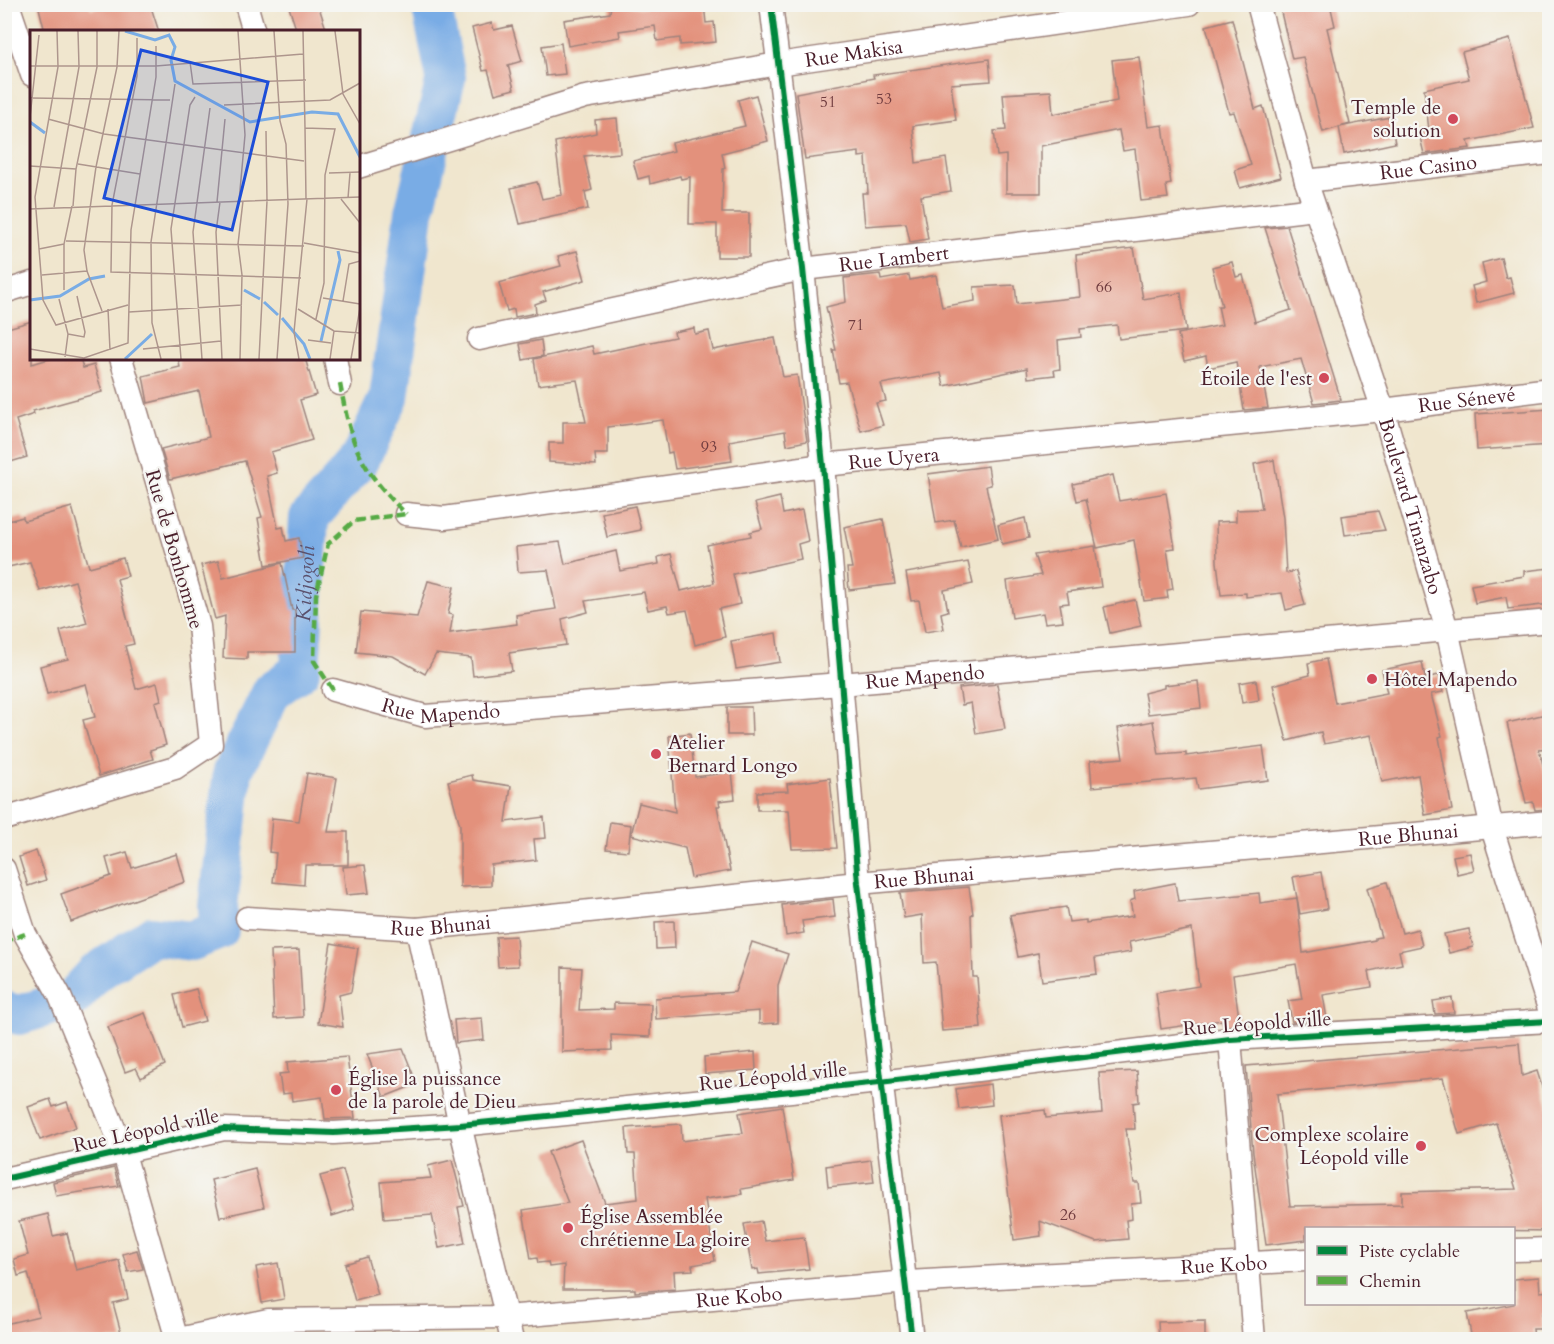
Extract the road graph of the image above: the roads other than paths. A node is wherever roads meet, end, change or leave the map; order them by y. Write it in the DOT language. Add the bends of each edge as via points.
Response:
graph roads {
  1 [pos="8,4"];
  2 [pos="246,4"];
  3 [pos="771,4"];
  4 [pos="1189,4"];
  5 [pos="1258,4"];
  6 [pos="253,30"];
  7 [pos="778,64"];
  8 [pos="30,69"];
  9 [pos="1550,153"];
  10 [pos="360,166"];
  11 [pos="1306,181"];
  12 [pos="1315,209"];
  13 [pos="803,269"];
  14 [pos="30,284"];
  15 [pos="4,292"];
  16 [pos="479,339"];
  17 [pos="122,360"];
  18 [pos="335,360"];
  19 [pos="340,384"];
  20 [pos="1550,389"];
  21 [pos="1383,410"];
  22 [pos="823,465"];
  23 [pos="406,514"];
  24 [pos="1550,621"];
  25 [pos="1447,630"];
  26 [pos="842,684"];
  27 [pos="333,690"];
  28 [pos="4,819"];
  29 [pos="1550,822"];
  30 [pos="1492,828"];
  31 [pos="4,869"];
  32 [pos="858,883"];
  33 [pos="247,918"];
  34 [pos="417,929"];
  35 [pos="1550,1012"];
  36 [pos="1550,1021"];
  37 [pos="1230,1039"];
  38 [pos="880,1082"];
  39 [pos="459,1125"];
  40 [pos="123,1150"];
  41 [pos="4,1179"];
  42 [pos="1550,1249"];
  43 [pos="1515,1250"];
  44 [pos="1305,1260"];
  45 [pos="1248,1262"];
  46 [pos="908,1282"];
  47 [pos="507,1317"];
  48 [pos="176,1339"];
  49 [pos="512,1340"];
  50 [pos="912,1340"];
  51 [pos="1254,1340"];
  1 -- 8 [label="street"];
  2 -- 6 [label="street"];
  3 -- 7 [label="street"];
  4 -- 7 [label="street, Rue Makisa"];
  5 -- 11 [label="street, Boulevard Tinanzabo"];
  7 -- 10 [label="street, Rue Makisa" via="585,97"];
  7 -- 13 [label="street"];
  9 -- 11 [label="street, Rue Casino"];
  11 -- 12 [label="street, Boulevard Tinanzabo"];
  12 -- 13 [label="street, Rue Lambert"];
  12 -- 21 [label="street, Boulevard Tinanzabo"];
  13 -- 16 [label="street, Rue Lambert"];
  13 -- 22 [label="street"];
  14 -- 15 [label="street"];
  17 -- 28 [label="street, Rue de Bonhomme" via="199,626 211,744 175,768"];
  18 -- 19 [label="street"];
  20 -- 21 [label="street, Rue Sénevé"];
  21 -- 22 [label="street, Rue Uyera"];
  21 -- 25 [label="street, Boulevard Tinanzabo"];
  22 -- 23 [label="street, Rue Uyera" via="444,518"];
  22 -- 26 [label="street"];
  24 -- 25 [label="street, Rue Mapendo"];
  25 -- 26 [label="street, Rue Mapendo"];
  25 -- 30 [label="street, Boulevard Tinanzabo"];
  26 -- 27 [label="street, Rue Mapendo" via="425,716"];
  26 -- 32 [label="street"];
  29 -- 30 [label="street, Rue Bhunai"];
  30 -- 32 [label="street, Rue Bhunai"];
  30 -- 35 [label="street, Boulevard Tinanzabo"];
  31 -- 40 [label="street" via="25,934 63,1003"];
  32 -- 34 [label="street, Rue Bhunai"];
  32 -- 38 [label="street"];
  33 -- 34 [label="street, Rue Bhunai"];
  34 -- 39 [label="street"];
  36 -- 37 [label="street, Rue Léopold ville"];
  37 -- 38 [label="street, Rue Léopold ville"];
  37 -- 45 [label="street"];
  38 -- 39 [label="street, Rue Léopold ville"];
  38 -- 46 [label="street"];
  39 -- 40 [label="street, Rue Léopold ville" via="334,1133 224,1129"];
  39 -- 47 [label="street"];
  40 -- 41 [label="street, Rue Léopold ville"];
  40 -- 48 [label="street"];
  42 -- 43 [label="street"];
  44 -- 45 [label="street, Rue Kobo"];
  45 -- 46 [label="street, Rue Kobo"];
  45 -- 51 [label="street"];
  46 -- 47 [label="street, Rue Kobo"];
  46 -- 50 [label="street"];
  47 -- 48 [label="street, Rue Kobo" via="268,1320"];
  47 -- 49 [label="street"];
}
